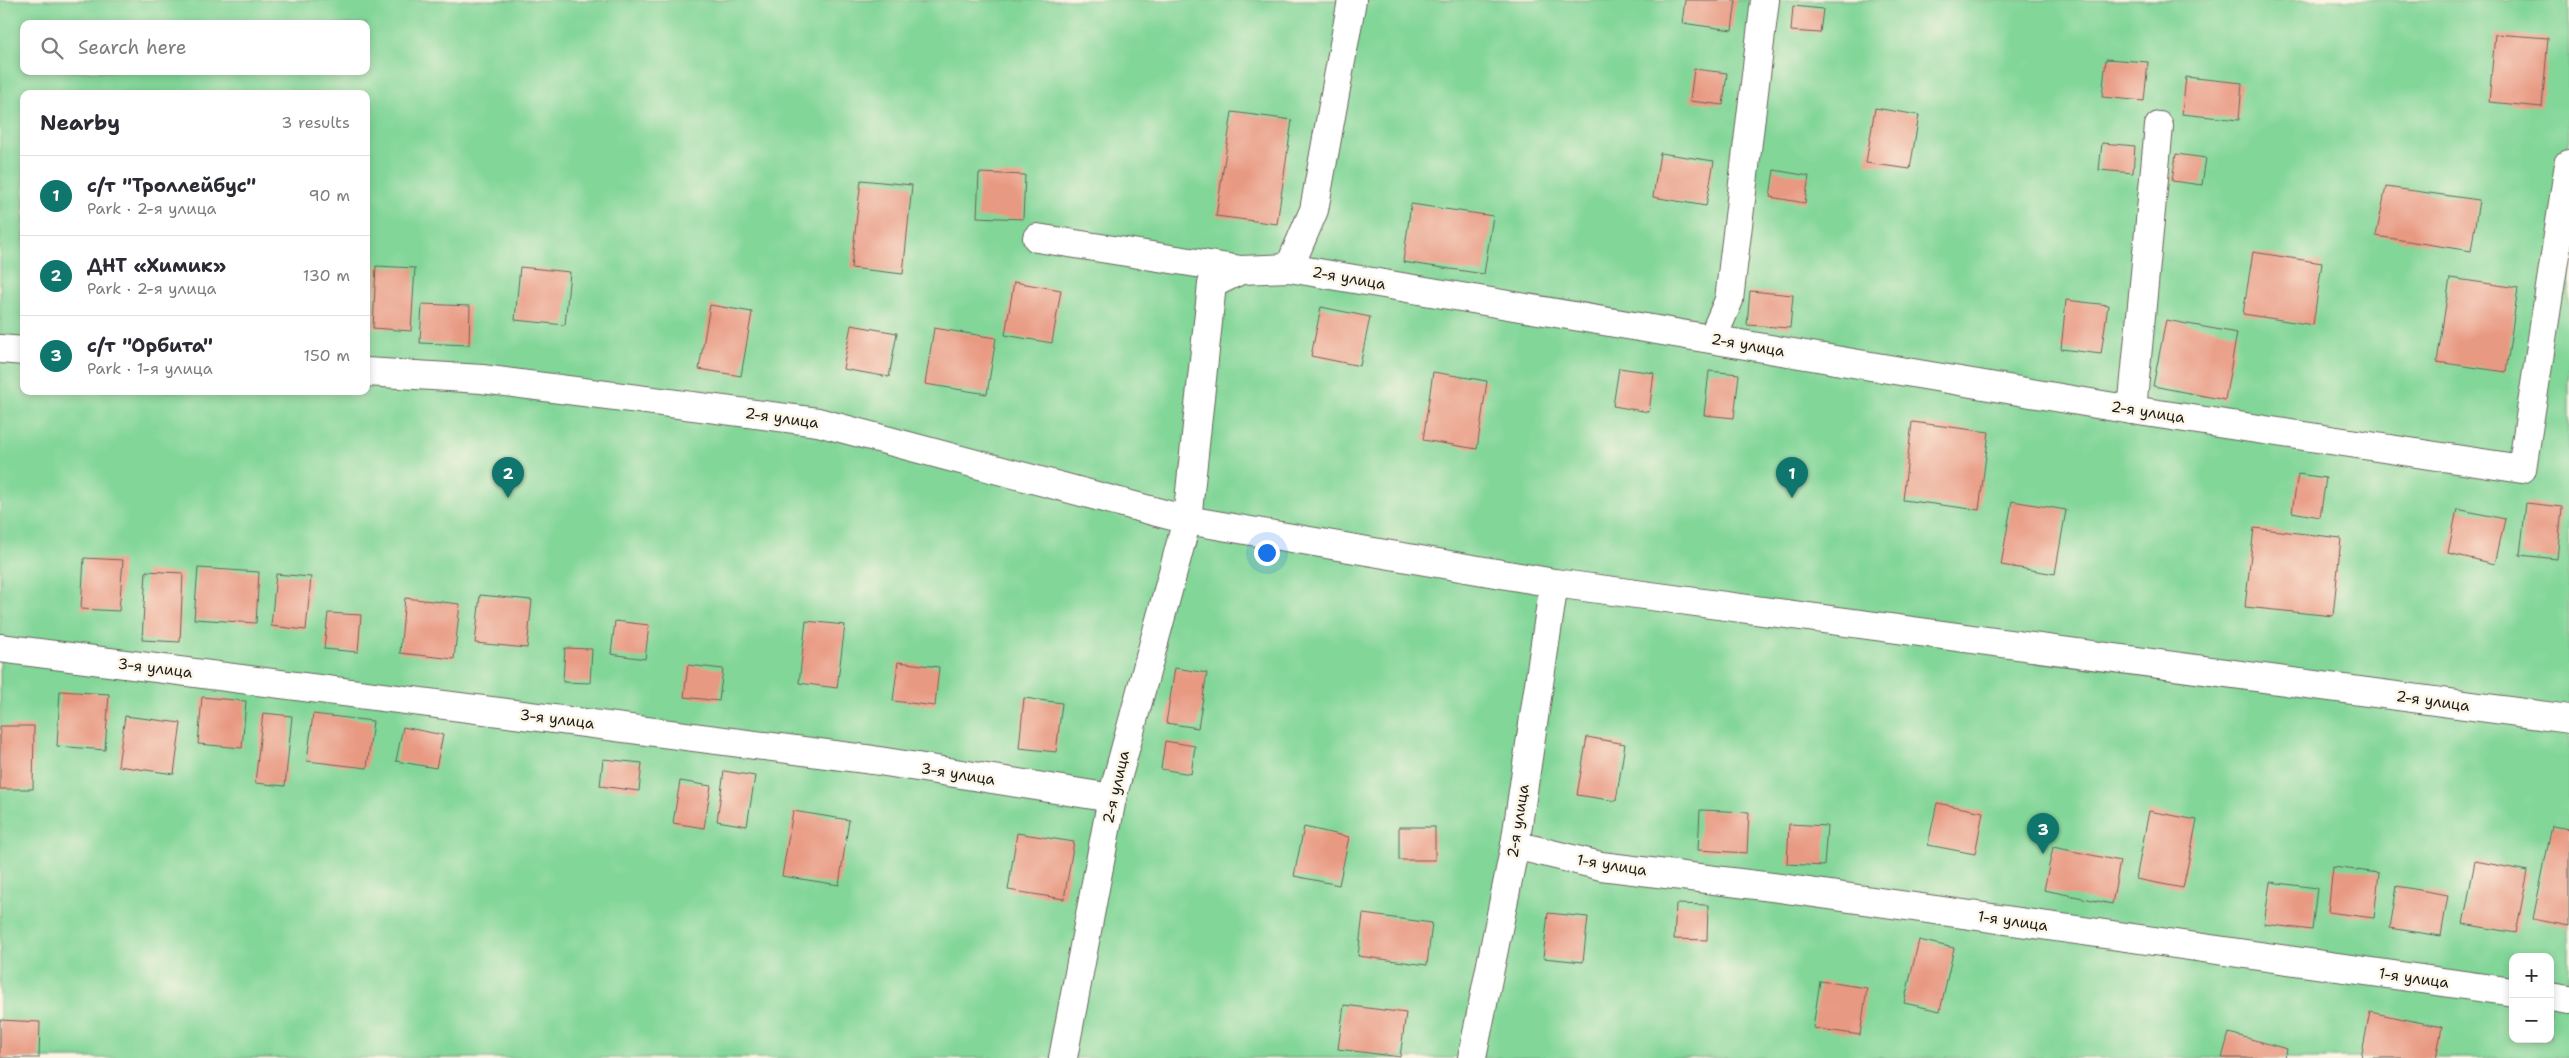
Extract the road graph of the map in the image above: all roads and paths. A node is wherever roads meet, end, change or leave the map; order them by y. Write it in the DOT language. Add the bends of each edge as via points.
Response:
graph roads {
  1 [pos="1352,0"];
  2 [pos="1765,0"];
  3 [pos="2159,126"];
  4 [pos="2569,164"];
  5 [pos="1037,238"];
  6 [pos="1289,268"];
  7 [pos="1241,270"];
  8 [pos="1712,339"];
  9 [pos="0,349"];
  10 [pos="20,351"];
  11 [pos="370,372"];
  12 [pos="2132,410"];
  13 [pos="1187,520"];
  14 [pos="1554,583"];
  15 [pos="0,648"];
  16 [pos="2569,719"];
  17 [pos="1112,798"];
  18 [pos="1515,845"];
  19 [pos="2509,991"];
  20 [pos="2554,998"];
  21 [pos="2569,1000"];
  22 [pos="1063,1058"];
  23 [pos="1472,1058"];
  1 -- 6 [label="street" via="1314,210"];
  2 -- 8 [label="street" via="1728,300"];
  3 -- 12 [label="street"];
  4 -- 12 [label="street, 2-я улица" via="2522,470"];
  5 -- 7 [label="street"];
  6 -- 7 [label="street, 2-я улица"];
  6 -- 8 [label="street, 2-я улица"];
  7 -- 13 [label="street, 2-я улица" via="1212,284"];
  8 -- 12 [label="street, 2-я улица"];
  9 -- 10 [label="street"];
  11 -- 13 [label="street, 2-я улица" via="482,379 818,422"];
  13 -- 14 [label="street, 2-я улица"];
  13 -- 17 [label="street, 2-я улица"];
  14 -- 16 [label="street, 2-я улица"];
  14 -- 18 [label="street, 2-я улица"];
  15 -- 17 [label="street, 3-я улица" via="873,760"];
  17 -- 22 [label="street, 2-я улица"];
  18 -- 19 [label="street, 1-я улица" via="1601,866 1780,888"];
  18 -- 23 [label="street, 2-я улица"];
  20 -- 21 [label="street"];
}
